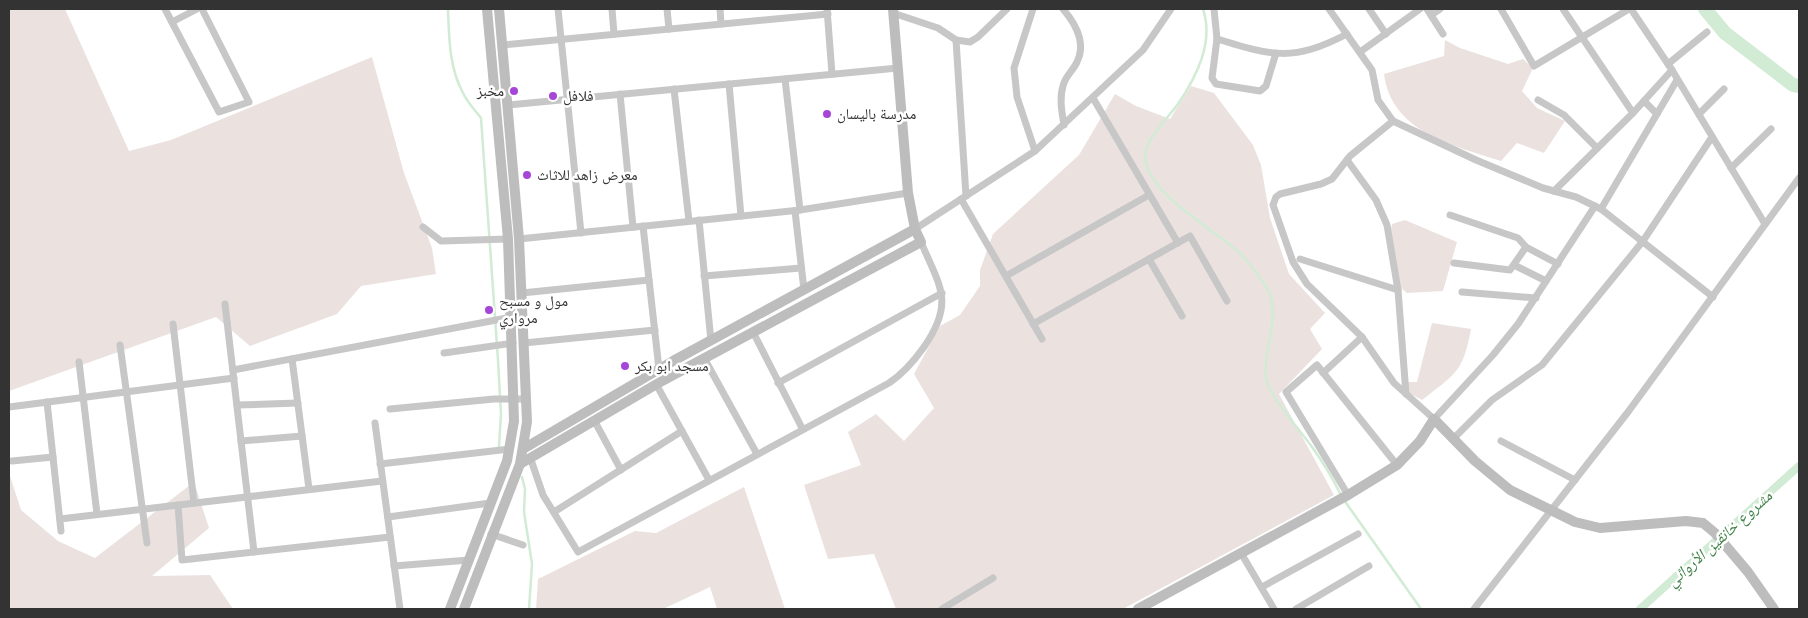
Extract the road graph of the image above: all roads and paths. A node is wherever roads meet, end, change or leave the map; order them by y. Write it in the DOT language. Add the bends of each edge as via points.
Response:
graph roads {
  1 [pos="165,9"];
  2 [pos="197,9"];
  3 [pos="202,9"];
  4 [pos="487,9"];
  5 [pos="499,9"];
  6 [pos="558,9"];
  7 [pos="612,9"];
  8 [pos="667,9"];
  9 [pos="720,9"];
  10 [pos="1007,9"];
  11 [pos="1033,9"];
  12 [pos="1063,9"];
  13 [pos="1171,9"];
  14 [pos="1214,9"];
  15 [pos="1329,9"];
  16 [pos="1369,9"];
  17 [pos="1420,9"];
  18 [pos="1440,9"];
  19 [pos="1501,9"];
  20 [pos="1563,9"];
  21 [pos="1630,9"];
  22 [pos="893,11"];
  23 [pos="828,12"];
  24 [pos="1429,12"];
  25 [pos="172,22"];
  26 [pos="721,24"];
  27 [pos="669,29"];
  28 [pos="1707,32"];
  29 [pos="614,34"];
  30 [pos="1347,34"];
  31 [pos="1386,34"];
  32 [pos="1442,34"];
  33 [pos="1582,37"];
  34 [pos="561,39"];
  35 [pos="1217,39"];
  36 [pos="956,40"];
  37 [pos="502,45"];
  38 [pos="1360,52"];
  39 [pos="1276,53"];
  40 [pos="1670,67"];
  41 [pos="898,68"];
  42 [pos="832,74"];
  43 [pos="785,79"];
  44 [pos="1677,80"];
  45 [pos="729,84"];
  46 [pos="674,89"];
  47 [pos="1724,89"];
  48 [pos="620,94"];
  49 [pos="1092,98"];
  50 [pos="567,99"];
  51 [pos="1538,100"];
  52 [pos="1644,101"];
  53 [pos="508,105"];
  54 [pos="1633,113"];
  55 [pos="1657,114"];
  56 [pos="1698,114"];
  57 [pos="1393,121"];
  58 [pos="1064,125"];
  59 [pos="1771,129"];
  60 [pos="1712,137"];
  61 [pos="1597,148"];
  62 [pos="1034,151"];
  63 [pos="1346,160"];
  64 [pos="1731,168"];
  65 [pos="1799,178"];
  66 [pos="514,183"];
  67 [pos="503,186"];
  68 [pos="1554,191"];
  69 [pos="908,193"];
  70 [pos="1149,195"];
  71 [pos="964,198"];
  72 [pos="1598,208"];
  73 [pos="797,210"];
  74 [pos="1450,215"];
  75 [pos="741,216"];
  76 [pos="699,220"];
  77 [pos="689,221"];
  78 [pos="1765,224"];
  79 [pos="643,226"];
  80 [pos="423,227"];
  81 [pos="633,227"];
  82 [pos="915,230"];
  83 [pos="581,233"];
  84 [pos="503,239"];
  85 [pos="519,239"];
  86 [pos="1643,241"];
  87 [pos="921,242"];
  88 [pos="1178,243"];
  89 [pos="1526,246"];
  90 [pos="1149,259"];
  91 [pos="1300,259"];
  92 [pos="1454,263"];
  93 [pos="1558,264"];
  94 [pos="1514,265"];
  95 [pos="802,268"];
  96 [pos="704,276"];
  97 [pos="1006,276"];
  98 [pos="649,280"];
  99 [pos="1546,280"];
  100 [pos="804,290"];
  101 [pos="1398,290"];
  102 [pos="1462,292"];
  103 [pos="522,293"];
  104 [pos="942,293"];
  105 [pos="1713,297"];
  106 [pos="1536,298"];
  107 [pos="1227,301"];
  108 [pos="225,304"];
  109 [pos="772,308"];
  110 [pos="1182,316"];
  111 [pos="512,317"];
  112 [pos="777,319"];
  113 [pos="174,324"];
  114 [pos="1034,324"];
  115 [pos="655,330"];
  116 [pos="753,332"];
  117 [pos="1362,337"];
  118 [pos="1042,338"];
  119 [pos="711,341"];
  120 [pos="524,343"];
  121 [pos="508,344"];
  122 [pos="120,345"];
  123 [pos="444,353"];
  124 [pos="292,358"];
  125 [pos="704,358"];
  126 [pos="673,361"];
  127 [pos="78,362"];
  128 [pos="659,369"];
  129 [pos="679,372"];
  130 [pos="1323,373"];
  131 [pos="233,374"];
  132 [pos="778,383"];
  133 [pos="656,384"];
  134 [pos="180,385"];
  135 [pos="126,392"];
  136 [pos="1406,394"];
  137 [pos="83,397"];
  138 [pos="510,399"];
  139 [pos="526,399"];
  140 [pos="47,402"];
  141 [pos="298,403"];
  142 [pos="237,405"];
  143 [pos="9,407"];
  144 [pos="605,408"];
  145 [pos="390,409"];
  146 [pos="1434,419"];
  147 [pos="594,420"];
  148 [pos="374,424"];
  149 [pos="802,428"];
  150 [pos="682,432"];
  151 [pos="302,436"];
  152 [pos="1454,438"];
  153 [pos="241,441"];
  154 [pos="1501,441"];
  155 [pos="510,449"];
  156 [pos="527,453"];
  157 [pos="757,454"];
  158 [pos="53,457"];
  159 [pos="12,461"];
  160 [pos="380,464"];
  161 [pos="1397,464"];
  162 [pos="621,470"];
  163 [pos="382,480"];
  164 [pos="709,480"];
  165 [pos="1575,480"];
  166 [pos="309,489"];
  167 [pos="1348,495"];
  168 [pos="248,496"];
  169 [pos="194,503"];
  170 [pos="490,503"];
  171 [pos="178,505"];
  172 [pos="142,509"];
  173 [pos="1550,510"];
  174 [pos="554,512"];
  175 [pos="97,514"];
  176 [pos="388,517"];
  177 [pos="60,519"];
  178 [pos="62,531"];
  179 [pos="492,534"];
  180 [pos="1358,534"];
  181 [pos="390,537"];
  182 [pos="147,543"];
  183 [pos="523,545"];
  184 [pos="254,552"];
  185 [pos="1241,553"];
  186 [pos="469,560"];
  187 [pos="394,566"];
  188 [pos="1369,566"];
  189 [pos="993,578"];
  190 [pos="1262,587"];
  191 [pos="400,609"];
  192 [pos="450,609"];
  193 [pos="464,609"];
  194 [pos="942,609"];
  195 [pos="1138,609"];
  196 [pos="1274,609"];
  197 [pos="1296,609"];
  198 [pos="1474,609"];
  199 [pos="1774,609"];
  1 -- 25 [label="street"];
  2 -- 25 [label="street"];
  3 -- 25 [label="street" via="249,102 219,112"];
  4 -- 67 [label="street"];
  5 -- 37 [label="street"];
  6 -- 34 [label="street"];
  7 -- 29 [label="street"];
  8 -- 27 [label="street"];
  9 -- 26 [label="street"];
  10 -- 36 [label="street" via="970,42"];
  11 -- 62 [label="street" via="1014,68 1017,97"];
  12 -- 58 [label="street" via="1079,32 1081,46 1077,62 1063,84"];
  13 -- 49 [label="street" via="1143,50"];
  14 -- 35 [label="street"];
  15 -- 30 [label="street"];
  16 -- 31 [label="street"];
  17 -- 31 [label="street"];
  18 -- 24 [label="street"];
  19 -- 33 [label="street" via="1534,66"];
  20 -- 33 [label="street"];
  21 -- 33 [label="street"];
  21 -- 40 [label="street"];
  22 -- 36 [label="street" via="938,28"];
  22 -- 41 [label="street"];
  23 -- 26 [label="street"];
  23 -- 42 [label="street"];
  24 -- 32 [label="street"];
  26 -- 27 [label="street"];
  27 -- 29 [label="street"];
  28 -- 40 [label="street"];
  29 -- 34 [label="street"];
  30 -- 38 [label="street"];
  30 -- 39 [label="street" via="1310,51"];
  31 -- 38 [label="street"];
  33 -- 54 [label="street"];
  34 -- 37 [label="street"];
  34 -- 50 [label="street"];
  35 -- 39 [label="street"];
  35 -- 39 [label="street" via="1212,78 1220,86 1254,92 1262,90"];
  36 -- 71 [label="street"];
  37 -- 53 [label="street"];
  38 -- 57 [label="street" via="1372,70 1381,105"];
  40 -- 44 [label="street"];
  40 -- 52 [label="street"];
  41 -- 42 [label="street"];
  41 -- 69 [label="street"];
  42 -- 43 [label="street"];
  43 -- 45 [label="street"];
  43 -- 73 [label="street"];
  44 -- 55 [label="street"];
  44 -- 56 [label="street"];
  45 -- 46 [label="street"];
  45 -- 75 [label="street"];
  46 -- 48 [label="street"];
  46 -- 77 [label="street"];
  47 -- 56 [label="street"];
  48 -- 50 [label="street"];
  48 -- 81 [label="street"];
  49 -- 58 [label="street"];
  49 -- 70 [label="street"];
  50 -- 53 [label="street"];
  50 -- 83 [label="street"];
  51 -- 61 [label="street" via="1564,115"];
  52 -- 54 [label="street"];
  52 -- 55 [label="street"];
  53 -- 66 [label="street"];
  54 -- 61 [label="street"];
  55 -- 72 [label="street"];
  56 -- 60 [label="street"];
  57 -- 63 [label="street"];
  57 -- 68 [label="street" via="1476,160"];
  58 -- 62 [label="street"];
  59 -- 64 [label="street"];
  60 -- 64 [label="street"];
  60 -- 86 [label="street"];
  61 -- 68 [label="street"];
  62 -- 71 [label="street"];
  63 -- 101 [label="street" via="1384,216"];
  63 -- 117 [label="street" via="1332,179 1280,194 1274,205 1299,273 1318,296"];
  64 -- 78 [label="street"];
  65 -- 78 [label="street"];
  66 -- 67 [label="street"];
  66 -- 85 [label="street"];
  67 -- 84 [label="street"];
  68 -- 72 [label="street"];
  69 -- 73 [label="street"];
  69 -- 82 [label="street"];
  70 -- 88 [label="street"];
  70 -- 97 [label="street"];
  71 -- 82 [label="street"];
  71 -- 97 [label="street"];
  72 -- 86 [label="street"];
  72 -- 93 [label="street"];
  73 -- 75 [label="street"];
  73 -- 95 [label="street"];
  74 -- 89 [label="street" via="1518,238"];
  75 -- 76 [label="street"];
  76 -- 77 [label="street"];
  76 -- 96 [label="street"];
  77 -- 79 [label="street"];
  78 -- 105 [label="street"];
  79 -- 81 [label="street"];
  79 -- 98 [label="street"];
  80 -- 84 [label="street" via="441,241"];
  81 -- 83 [label="street"];
  82 -- 87 [label="street"];
  82 -- 100 [label="street"];
  83 -- 85 [label="street"];
  84 -- 111 [label="street"];
  85 -- 103 [label="street"];
  86 -- 105 [label="street"];
  86 -- 152 [label="street" via="1542,365 1492,400"];
  87 -- 104 [label="street"];
  87 -- 112 [label="street"];
  88 -- 90 [label="street"];
  88 -- 107 [label="street" via="1190,236"];
  89 -- 93 [label="street"];
  89 -- 94 [label="street"];
  90 -- 110 [label="street"];
  90 -- 114 [label="street"];
  91 -- 101 [label="street"];
  92 -- 94 [label="street" via="1510,270"];
  93 -- 99 [label="street"];
  94 -- 99 [label="street"];
  95 -- 96 [label="street"];
  95 -- 100 [label="street"];
  96 -- 119 [label="street"];
  97 -- 114 [label="street"];
  98 -- 103 [label="street"];
  98 -- 115 [label="street"];
  99 -- 106 [label="street"];
  100 -- 109 [label="street"];
  101 -- 136 [label="street"];
  102 -- 106 [label="street"];
  103 -- 120 [label="street"];
  104 -- 132 [label="street"];
  104 -- 149 [label="street" via="939,324 907,369 889,383"];
  105 -- 165 [label="street"];
  106 -- 146 [label="street" via="1494,355"];
  108 -- 131 [label="street"];
  109 -- 112 [label="street"];
  109 -- 119 [label="street"];
  111 -- 121 [label="street"];
  111 -- 124 [label="street"];
  112 -- 116 [label="street"];
  113 -- 134 [label="street"];
  114 -- 118 [label="street"];
  115 -- 120 [label="street"];
  115 -- 128 [label="street"];
  116 -- 125 [label="street"];
  116 -- 132 [label="street"];
  117 -- 130 [label="street"];
  117 -- 136 [label="street"];
  119 -- 126 [label="street"];
  120 -- 139 [label="street"];
  121 -- 123 [label="street"];
  121 -- 138 [label="street"];
  122 -- 135 [label="street"];
  124 -- 131 [label="street"];
  124 -- 141 [label="street"];
  125 -- 129 [label="street"];
  125 -- 157 [label="street"];
  126 -- 128 [label="street"];
  126 -- 129 [label="street"];
  127 -- 137 [label="street"];
  128 -- 144 [label="street"];
  129 -- 133 [label="street"];
  130 -- 161 [label="street"];
  130 -- 167 [label="street" via="1317,365 1286,392"];
  131 -- 134 [label="street"];
  131 -- 142 [label="street"];
  132 -- 149 [label="street"];
  133 -- 144 [label="street"];
  133 -- 150 [label="street"];
  134 -- 135 [label="street"];
  134 -- 169 [label="street"];
  135 -- 137 [label="street"];
  135 -- 172 [label="street"];
  136 -- 146 [label="street"];
  137 -- 140 [label="street"];
  137 -- 175 [label="street"];
  138 -- 139 [label="street"];
  138 -- 145 [label="street"];
  138 -- 155 [label="street"];
  139 -- 156 [label="street"];
  140 -- 143 [label="street"];
  140 -- 158 [label="street"];
  141 -- 142 [label="street"];
  141 -- 151 [label="street"];
  142 -- 153 [label="street"];
  144 -- 147 [label="street"];
  144 -- 156 [label="street"];
  146 -- 152 [label="street"];
  146 -- 161 [label="street" via="1420,441"];
  147 -- 156 [label="street"];
  147 -- 162 [label="street"];
  148 -- 160 [label="street"];
  149 -- 157 [label="street"];
  150 -- 162 [label="street"];
  150 -- 164 [label="street"];
  151 -- 153 [label="street"];
  151 -- 166 [label="street"];
  152 -- 173 [label="street" via="1475,461 1510,490"];
  153 -- 168 [label="street"];
  154 -- 165 [label="street"];
  155 -- 160 [label="street"];
  155 -- 170 [label="street"];
  156 -- 174 [label="street" via="543,495"];
  156 -- 179 [label="street"];
  157 -- 164 [label="street"];
  158 -- 159 [label="street"];
  158 -- 177 [label="street"];
  160 -- 163 [label="street"];
  161 -- 167 [label="street"];
  162 -- 174 [label="street"];
  163 -- 166 [label="street"];
  163 -- 176 [label="street"];
  164 -- 174 [label="street" via="578,552"];
  165 -- 173 [label="street"];
  166 -- 168 [label="street"];
  167 -- 185 [label="street"];
  168 -- 169 [label="street"];
  168 -- 184 [label="street"];
  169 -- 171 [label="street"];
  170 -- 176 [label="street"];
  170 -- 186 [label="street"];
  171 -- 172 [label="street"];
  171 -- 184 [label="street" via="182,560"];
  172 -- 175 [label="street"];
  172 -- 182 [label="street"];
  173 -- 198 [label="street"];
  173 -- 199 [label="street" via="1589,527 1600,528 1698,521 1724,543"];
  175 -- 177 [label="street"];
  176 -- 181 [label="street"];
  177 -- 178 [label="street"];
  179 -- 183 [label="street"];
  179 -- 193 [label="street"];
  180 -- 190 [label="street"];
  181 -- 184 [label="street"];
  181 -- 187 [label="street"];
  185 -- 190 [label="street"];
  185 -- 195 [label="street"];
  186 -- 187 [label="street"];
  186 -- 192 [label="street"];
  187 -- 191 [label="street"];
  188 -- 197 [label="street"];
  189 -- 194 [label="street"];
  190 -- 196 [label="street"];
}
